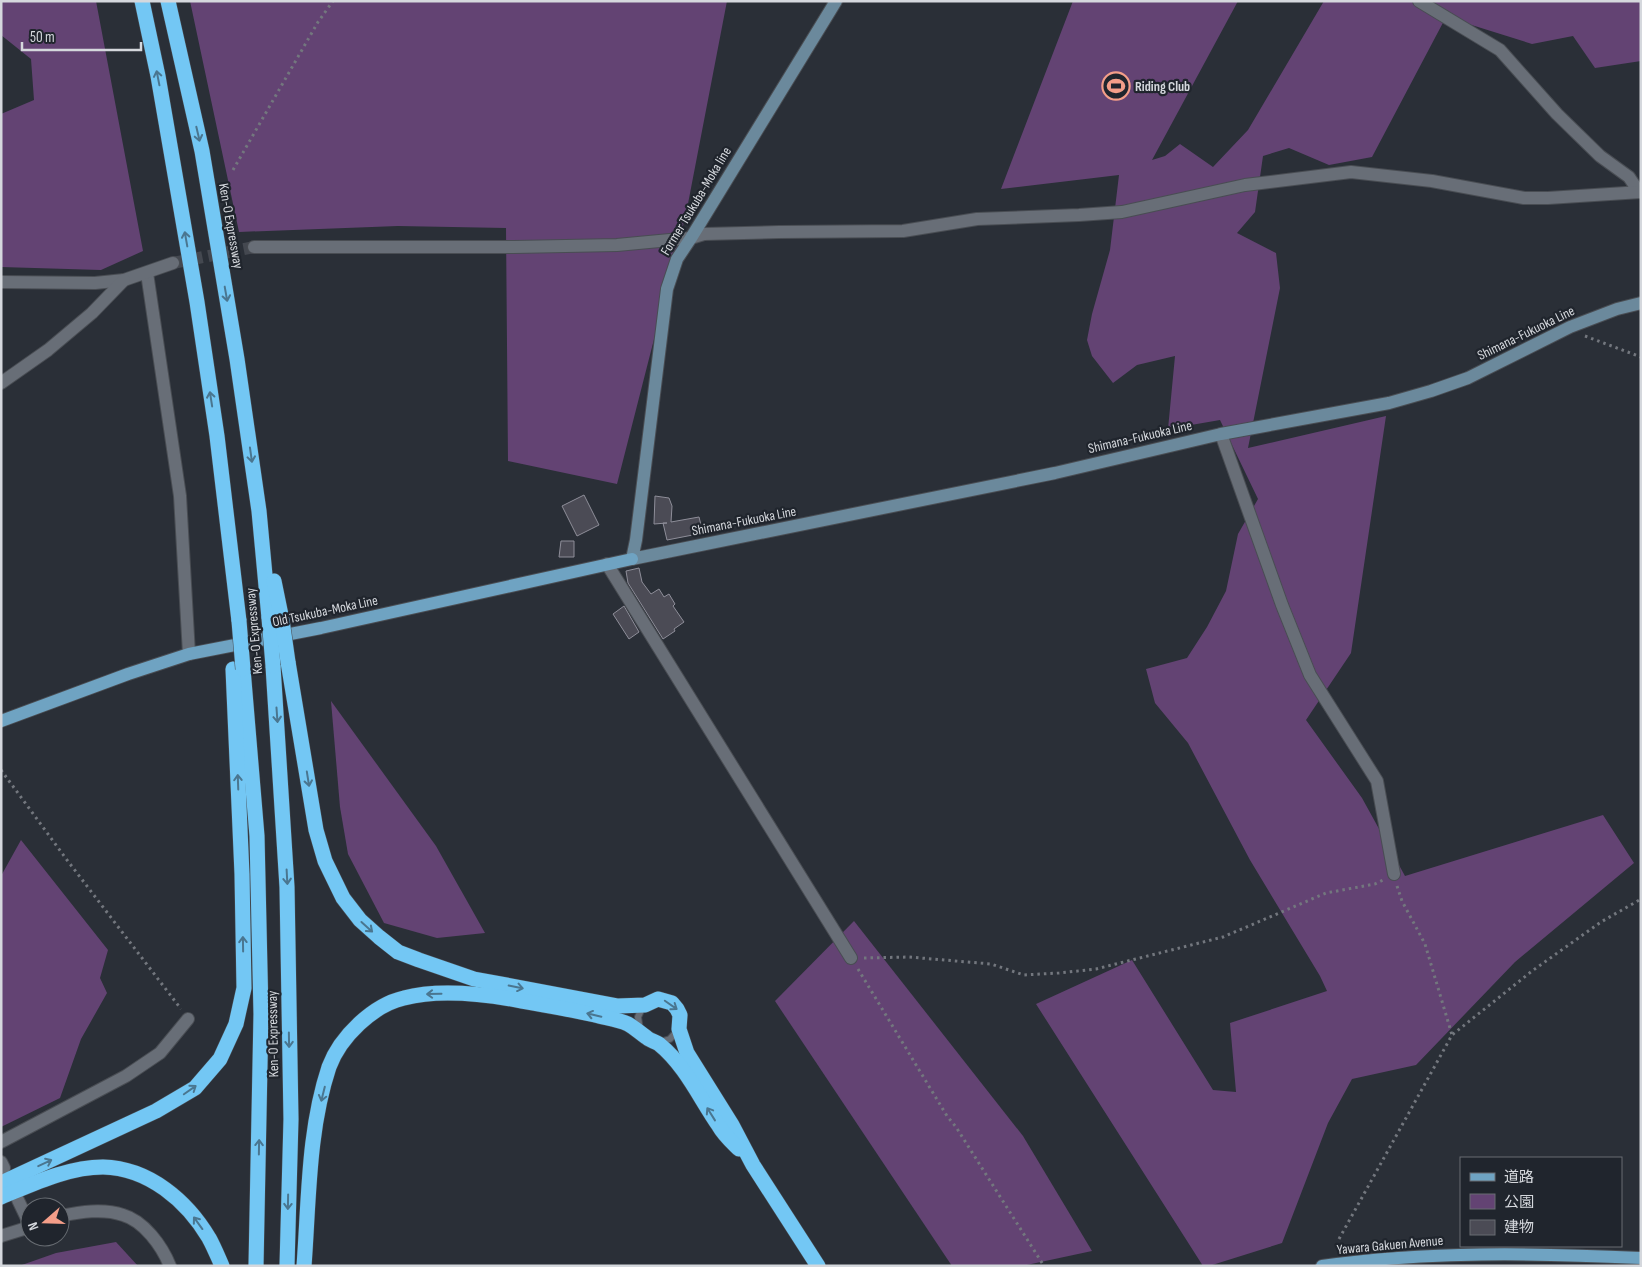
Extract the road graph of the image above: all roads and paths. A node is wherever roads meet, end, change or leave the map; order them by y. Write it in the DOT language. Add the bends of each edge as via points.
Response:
graph roads {
  1 [pos="142,1"];
  2 [pos="168,1"];
  3 [pos="333,1"];
  4 [pos="836,1"];
  5 [pos="1419,1"];
  6 [pos="233,170"];
  7 [pos="1640,192"];
  8 [pos="691,238"];
  9 [pos="254,247"];
  10 [pos="172,263"];
  11 [pos="147,273"];
  12 [pos="124,280"];
  13 [pos="1,282"];
  14 [pos="1641,303"];
  15 [pos="1570,326"];
  16 [pos="1641,357"];
  17 [pos="1,383"];
  18 [pos="1221,434"];
  19 [pos="632,559"];
  20 [pos="607,564"];
  21 [pos="276,619"];
  22 [pos="189,654"];
  23 [pos="238,669"];
  24 [pos="1,721"];
  25 [pos="1,770"];
  26 [pos="1394,874"];
  27 [pos="1641,899"];
  28 [pos="851,958"];
  29 [pos="645,1005"];
  30 [pos="188,1019"];
  31 [pos="679,1029"];
  32 [pos="640,1031"];
  33 [pos="1452,1035"];
  34 [pos="657,1042"];
  35 [pos="1,1142"];
  36 [pos="753,1165"];
  37 [pos="2,1171"];
  38 [pos="1,1197"];
  39 [pos="18,1200"];
  40 [pos="20,1204"];
  41 [pos="70,1215"];
  42 [pos="20,1229"];
  43 [pos="1,1236"];
  44 [pos="1339,1239"];
  45 [pos="1641,1258"];
  46 [pos="170,1266"];
  47 [pos="222,1266"];
  48 [pos="256,1266"];
  49 [pos="287,1266"];
  50 [pos="304,1266"];
  51 [pos="818,1266"];
  52 [pos="1044,1266"];
  53 [pos="1322,1266"];
  23 -- 1 [label="highway, Ken-O Expressway, one-way, bridge" via="217,436 158,76"];
  2 -- 21 [label="highway, Ken-O Expressway, one-way" via="202,151"];
  3 -- 6 [label="path"];
  4 -- 8 [label="main road, Former Tsukuba-Moka line"];
  5 -- 7 [label="street" via="1500,50 1557,114 1600,156 1629,177"];
  7 -- 8 [label="street" via="1524,198 1432,181 1351,172 1245,185 1122,212 977,219 903,231 704,234"];
  8 -- 9 [label="street" via="617,245"];
  8 -- 19 [label="main road, Former Tsukuba-Moka line" via="676,259 667,289"];
  10 -- 11 [label="street"];
  11 -- 12 [label="street"];
  11 -- 22 [label="street" via="180,496"];
  12 -- 13 [label="street" via="95,283"];
  12 -- 17 [label="street" via="48,350"];
  14 -- 15 [label="main road, Shimana-Fukuoka Line"];
  15 -- 16 [label="path" via="1584,336"];
  15 -- 18 [label="main road, Shimana-Fukuoka Line" via="1468,378 1431,392 1389,403"];
  18 -- 19 [label="main road, Shimana-Fukuoka Line" via="1037,476"];
  18 -- 26 [label="street" via="1310,675 1377,781"];
  19 -- 20 [label="main road, Old Tsukuba-Moka Line"];
  20 -- 22 [label="main road, Old Tsukuba-Moka Line" via="331,626"];
  20 -- 28 [label="street"];
  21 -- 29 [label="highway, one-way, bridge" via="288,662 316,830 325,861 339,890 360,920 398,952 474,978 618,1006"];
  21 -- 49 [label="highway, Ken-O Expressway, one-way, bridge" via="273,666 287,897 291,1119"];
  22 -- 24 [label="main road, Old Tsukuba-Moka Line"];
  37 -- 23 [label="highway, one-way" via="156,1111 195,1088 220,1059 236,1024 244,988"];
  48 -- 23 [label="highway, Ken-O Expressway, one-way" via="261,1014 257,836"];
  25 -- 30 [label="path"];
  26 -- 28 [label="path" via="1375,884 1326,893 1223,937 1096,969 1024,975 990,964 909,957"];
  26 -- 33 [label="path" via="1402,901 1426,944"];
  27 -- 33 [label="path" via="1601,922 1532,971"];
  28 -- 52 [label="path" via="947,1116"];
  29 -- 31 [label="highway, one-way" via="658,999 672,1003 680,1015"];
  29 -- 32 [label="lane" via="638,1017"];
  30 -- 35 [label="street" via="160,1052 126,1076"];
  31 -- 34 [label="lane" via="670,1039"];
  31 -- 36 [label="highway" via="687,1053"];
  32 -- 34 [label="highway"];
  32 -- 50 [label="highway, one-way" via="614,1019 582,1012 512,999 457,994 403,998 360,1022 343,1041 330,1066 320,1103 313,1146"];
  33 -- 44 [label="path"];
  36 -- 34 [label="highway, one-way" via="720,1128 679,1065"];
  36 -- 51 [label="highway"];
  47 -- 38 [label="highway, one-way" via="209,1238 186,1206 150,1179 124,1170 103,1167 79,1170"];
  39 -- 40 [label="street"];
  41 -- 46 [label="street" via="96,1211 123,1215 141,1225 155,1239"];
  42 -- 43 [label="street"];
  45 -- 53 [label="main road, Yawara Gakuen Avenue" via="1554,1254 1436,1255"];
}
